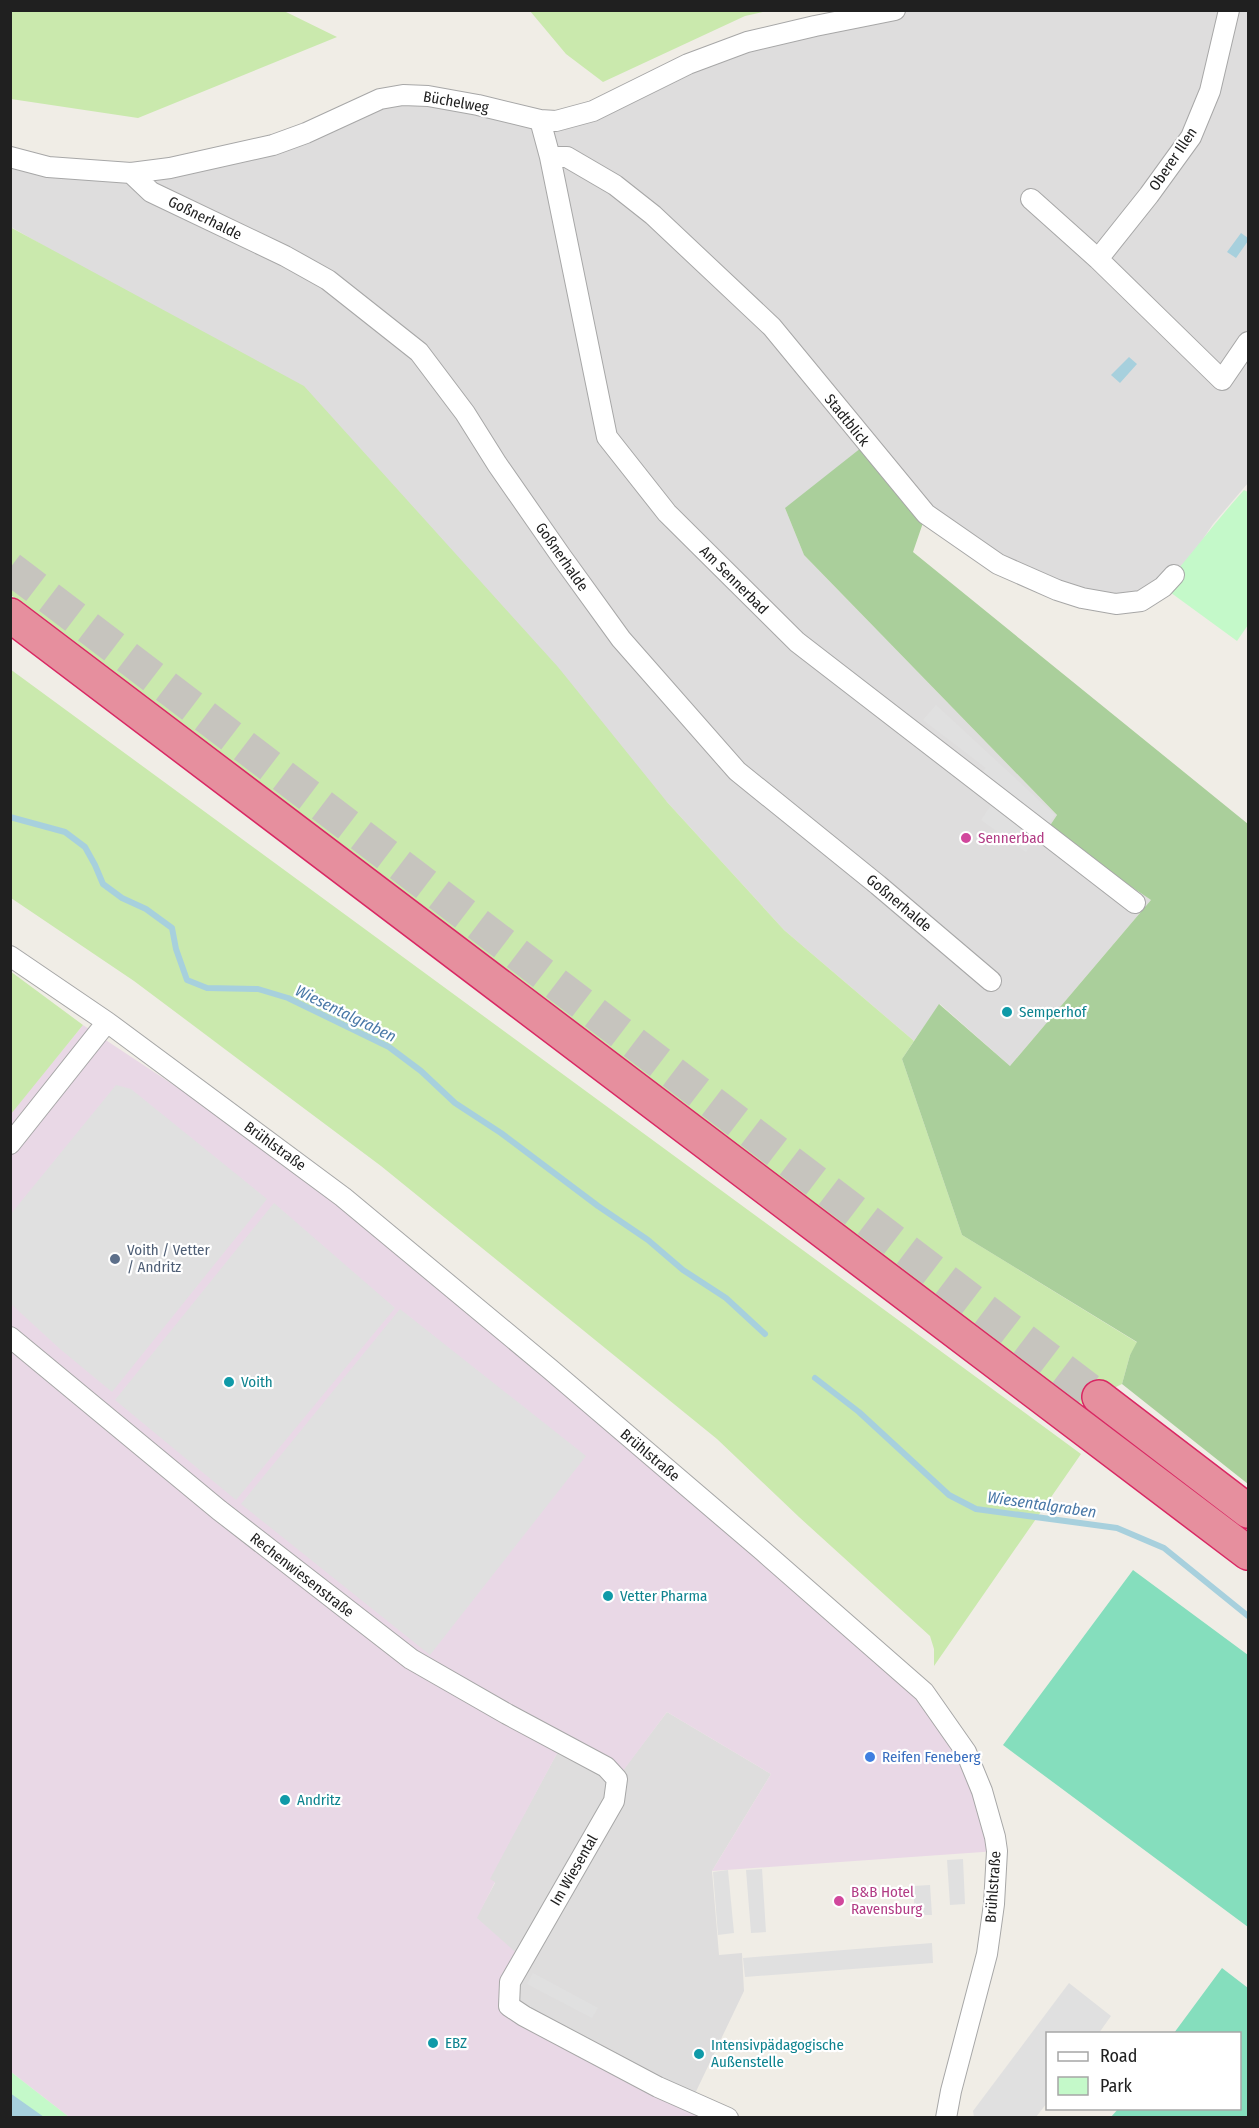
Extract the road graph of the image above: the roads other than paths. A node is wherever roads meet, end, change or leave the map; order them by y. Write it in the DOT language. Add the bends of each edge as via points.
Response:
graph roads {
  1 [pos="895,10"];
  2 [pos="1229,10"];
  3 [pos="540,120"];
  4 [pos="10,157"];
  5 [pos="550,157"];
  6 [pos="131,173"];
  7 [pos="1031,200"];
  8 [pos="1098,259"];
  9 [pos="1248,342"];
  10 [pos="1174,575"];
  11 [pos="10,615"];
  12 [pos="1135,903"];
  13 [pos="10,956"];
  14 [pos="985,976"];
  15 [pos="107,1022"];
  16 [pos="10,1144"];
  17 [pos="10,1337"];
  18 [pos="1099,1397"];
  19 [pos="1248,1511"];
  20 [pos="1248,1553"];
  21 [pos="617,1779"];
  22 [pos="728,2118"];
  23 [pos="945,2118"];
  1 -- 3 [label="street, Büchelweg" via="747,42 688,64 593,111 556,121"];
  2 -- 8 [label="street, Oberer Illen" via="1210,91 1191,137"];
  3 -- 5 [label="street, Am Sennerbad"];
  3 -- 6 [label="street, Büchelweg" via="478,105 403,95 380,99 273,145"];
  4 -- 6 [label="street, Büchelweg" via="48,167"];
  5 -- 10 [label="street, Stadtblick" via="567,157 615,185 653,215 772,327 926,514 998,564 1057,590 1116,604 1141,601"];
  5 -- 12 [label="street, Am Sennerbad" via="607,436 667,513 797,642"];
  6 -- 14 [label="street, Goßnerhalde" via="151,192 328,280 419,352 621,639 736,771"];
  7 -- 8 [label="street"];
  8 -- 9 [label="street" via="1222,380"];
  11 -- 20 [label="highway"];
  13 -- 15 [label="street, Brühlstraße"];
  15 -- 16 [label="street"];
  15 -- 23 [label="street, Brühlstraße" via="343,1197 719,1513 924,1692 966,1752 982,1791 997,1851 987,1954"];
  17 -- 21 [label="street, Rechenwiesenstraße" via="219,1510 411,1659 606,1767"];
  18 -- 19 [label="highway"];
  21 -- 22 [label="street, Im Wiesental" via="614,1801 510,1982 509,2006 657,2087"];
}
